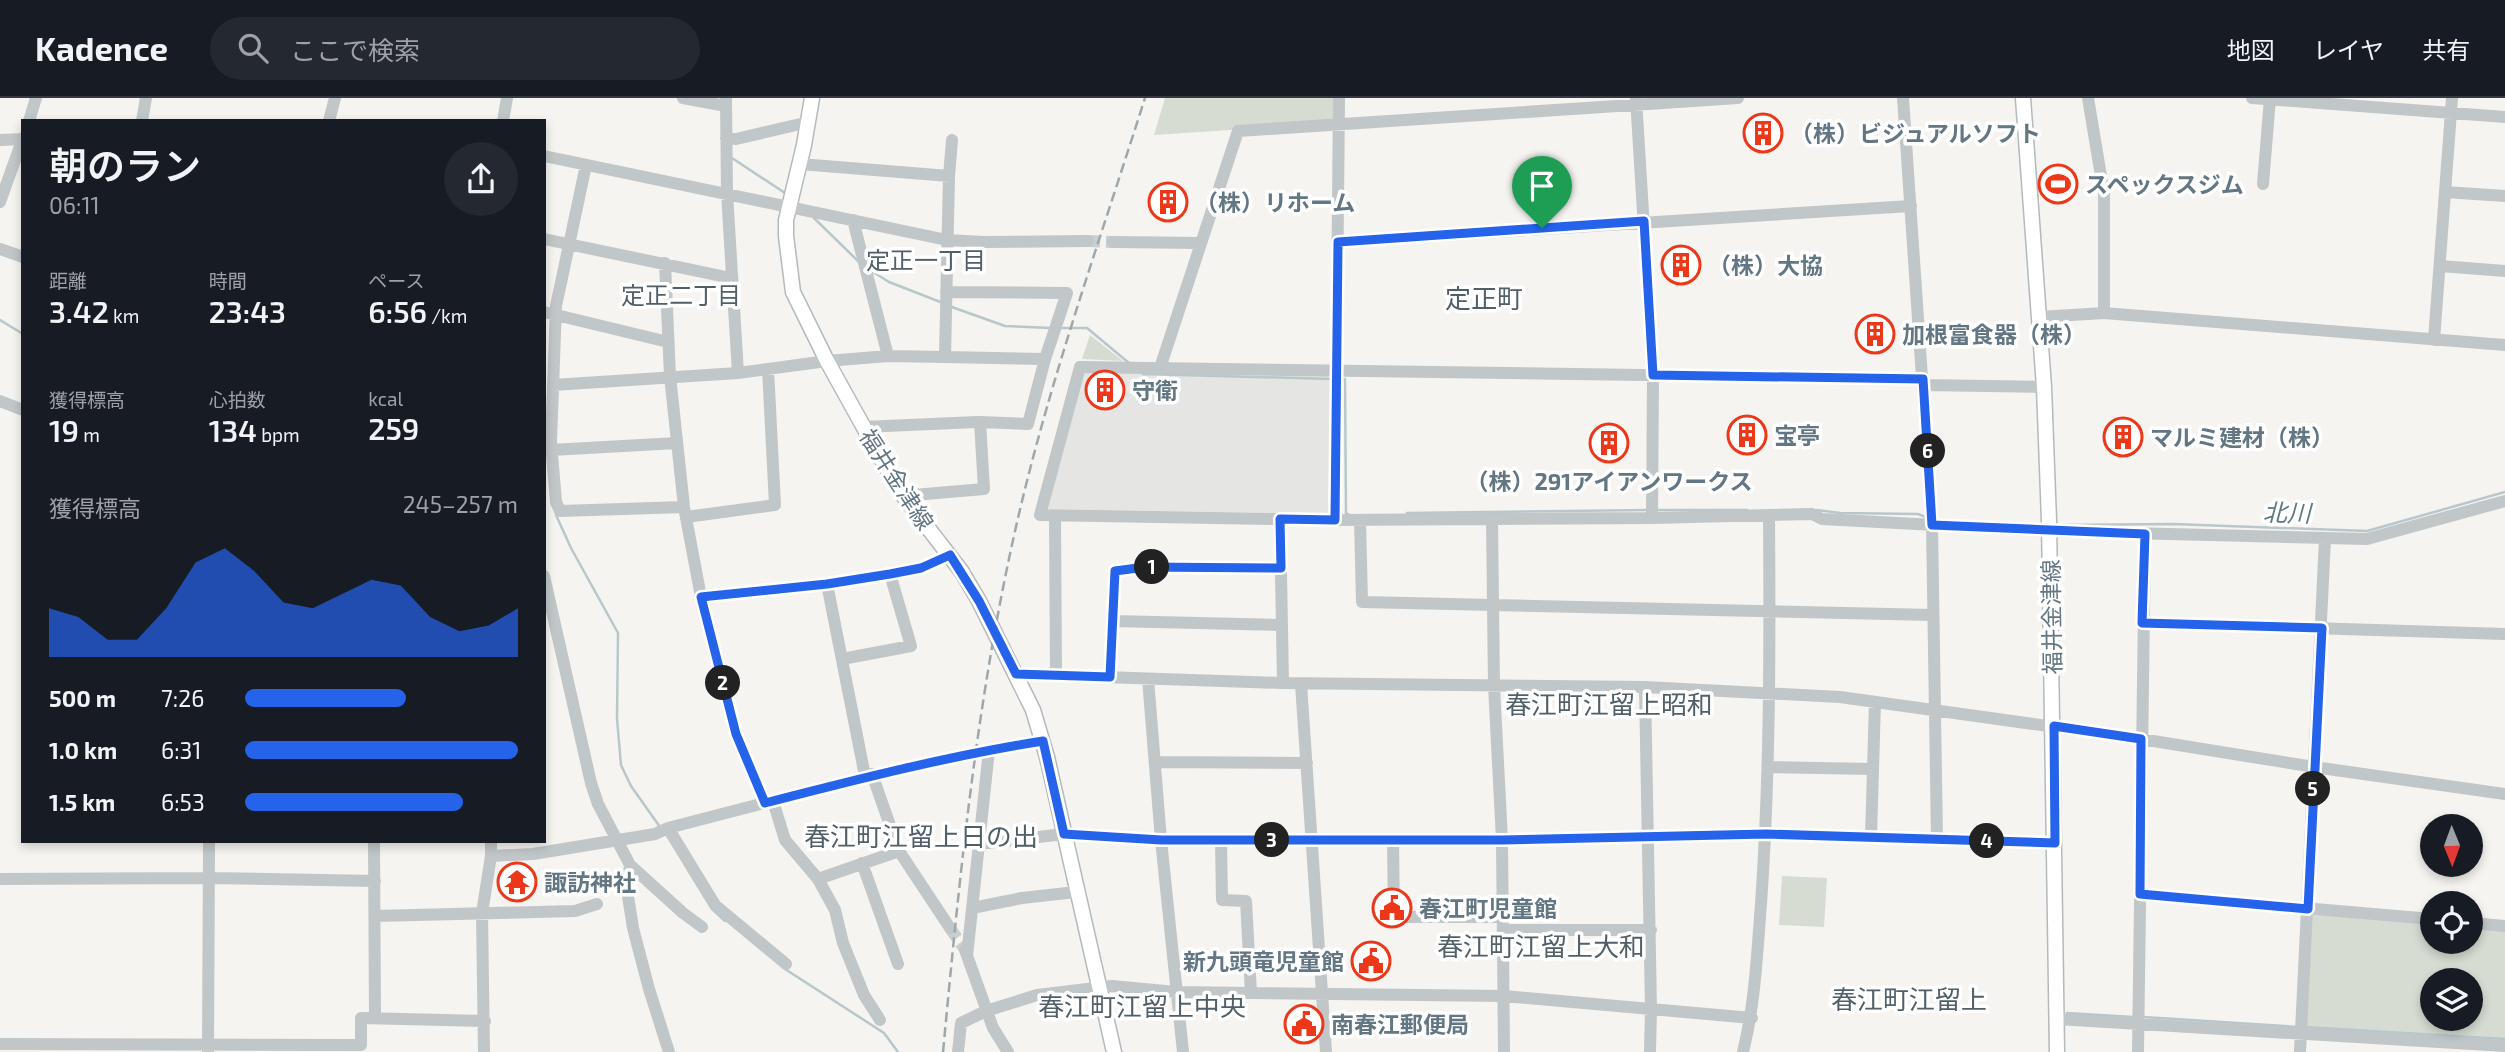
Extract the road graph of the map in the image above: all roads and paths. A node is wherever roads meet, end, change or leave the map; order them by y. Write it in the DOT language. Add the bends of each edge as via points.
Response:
graph roads {
  1 [pos="36,98"];
  2 [pos="146,98"];
  3 [pos="335,98"];
  4 [pos="507,98"];
  5 [pos="683,98"];
  6 [pos="812,98"];
  7 [pos="1339,98"];
  8 [pos="1738,98"];
  9 [pos="1903,98"];
  10 [pos="2023,98"];
  11 [pos="2088,98"];
  12 [pos="2252,98"];
  13 [pos="2452,98"];
  14 [pos="2270,99"];
  15 [pos="1636,101"];
  16 [pos="726,102"];
  17 [pos="2451,113"];
  18 [pos="2505,117"];
  19 [pos="30,119"];
  20 [pos="142,119"];
  21 [pos="330,119"];
  22 [pos="503,119"];
  23 [pos="809,122"];
  24 [pos="1339,123"];
  25 [pos="726,138"];
  26 [pos="21,139"];
  27 [pos="0,140"];
  28 [pos="951,140"];
  29 [pos="21,144"];
  30 [pos="546,156"];
  31 [pos="800,164"];
  32 [pos="586,165"];
  33 [pos="949,176"];
  34 [pos="2263,184"];
  35 [pos="2445,192"];
  36 [pos="727,194"];
  37 [pos="2505,196"];
  38 [pos="0,202"];
  39 [pos="1911,206"];
  40 [pos="789,208"];
  41 [pos="853,220"];
  42 [pos="1644,221"];
  43 [pos="546,239"];
  44 [pos="947,240"];
  45 [pos="1088,241"];
  46 [pos="1113,242"];
  47 [pos="1338,242"];
  48 [pos="1201,243"];
  49 [pos="568,244"];
  50 [pos="0,249"];
  51 [pos="21,256"];
  52 [pos="665,263"];
  53 [pos="2440,266"];
  54 [pos="2505,271"];
  55 [pos="732,278"];
  56 [pos="946,292"];
  57 [pos="550,313"];
  58 [pos="2104,313"];
  59 [pos="2039,317"];
  60 [pos="2434,340"];
  61 [pos="668,342"];
  62 [pos="2505,345"];
  63 [pos="888,356"];
  64 [pos="945,357"];
  65 [pos="1045,359"];
  66 [pos="827,361"];
  67 [pos="1160,368"];
  68 [pos="768,369"];
  69 [pos="1336,370"];
  70 [pos="738,373"];
  71 [pos="1653,375"];
  72 [pos="670,376"];
  73 [pos="1924,382"];
  74 [pos="553,385"];
  75 [pos="2043,387"];
  76 [pos="0,401"];
  77 [pos="21,409"];
  78 [pos="977,422"];
  79 [pos="863,426"];
  80 [pos="677,443"];
  81 [pos="551,450"];
  82 [pos="902,496"];
  83 [pos="2505,501"];
  84 [pos="685,512"];
  85 [pos="1769,515"];
  86 [pos="1055,516"];
  87 [pos="1280,519"];
  88 [pos="1492,519"];
  89 [pos="1653,519"];
  90 [pos="1335,520"];
  91 [pos="1360,520"];
  92 [pos="1932,525"];
  93 [pos="2049,531"];
  94 [pos="2145,534"];
  95 [pos="2325,539"];
  96 [pos="950,555"];
  97 [pos="1281,568"];
  98 [pos="890,574"];
  99 [pos="827,584"];
  100 [pos="546,585"];
  101 [pos="701,597"];
  102 [pos="1494,605"];
  103 [pos="1769,611"];
  104 [pos="1934,615"];
  105 [pos="1113,621"];
  106 [pos="2142,623"];
  107 [pos="1282,625"];
  108 [pos="2322,628"];
  109 [pos="2505,634"];
  110 [pos="842,659"];
  111 [pos="1016,674"];
  112 [pos="1056,676"];
  113 [pos="1110,677"];
  114 [pos="1148,679"];
  115 [pos="1283,683"];
  116 [pos="1301,684"];
  117 [pos="1494,686"];
  118 [pos="1646,687"];
  119 [pos="1770,693"];
  120 [pos="1875,702"];
  121 [pos="1935,710"];
  122 [pos="2054,726"];
  123 [pos="2141,739"];
  124 [pos="1043,741"];
  125 [pos="989,750"];
  126 [pos="1154,762"];
  127 [pos="1307,763"];
  128 [pos="1768,767"];
  129 [pos="2314,767"];
  130 [pos="1873,769"];
  131 [pos="869,775"];
  132 [pos="2505,794"];
  133 [pos="769,802"];
  134 [pos="668,828"];
  135 [pos="1064,834"];
  136 [pos="1766,834"];
  137 [pos="1649,836"];
  138 [pos="1871,837"];
  139 [pos="1937,839"];
  140 [pos="619,840"];
  141 [pos="1161,840"];
  142 [pos="1221,840"];
  143 [pos="1312,840"];
  144 [pos="1393,840"];
  145 [pos="1502,840"];
  146 [pos="209,843"];
  147 [pos="374,843"];
  148 [pos="491,843"];
  149 [pos="2055,843"];
  150 [pos="979,844"];
  151 [pos="899,851"];
  152 [pos="491,856"];
  153 [pos="862,863"];
  154 [pos="630,864"];
  155 [pos="209,878"];
  156 [pos="0,879"];
  157 [pos="818,879"];
  158 [pos="375,881"];
  159 [pos="1076,892"];
  160 [pos="2140,894"];
  161 [pos="597,904"];
  162 [pos="972,908"];
  163 [pos="2308,909"];
  164 [pos="482,913"];
  165 [pos="375,916"];
  166 [pos="2420,918"];
  167 [pos="1503,924"];
  168 [pos="2483,924"];
  169 [pos="2505,926"];
  170 [pos="702,927"];
  171 [pos="950,928"];
  172 [pos="1650,930"];
  173 [pos="786,964"];
  174 [pos="898,964"];
  175 [pos="1099,987"];
  176 [pos="1176,992"];
  177 [pos="1251,993"];
  178 [pos="1322,995"];
  179 [pos="1504,996"];
  180 [pos="1651,1009"];
  181 [pos="986,1011"];
  182 [pos="375,1018"];
  183 [pos="1752,1018"];
  184 [pos="2057,1019"];
  185 [pos="880,1020"];
  186 [pos="485,1021"];
  187 [pos="2138,1023"];
  188 [pos="2301,1032"];
  189 [pos="2380,1038"];
  190 [pos="0,1044"];
  191 [pos="2505,1046"];
  192 [pos="208,1049"];
  193 [pos="484,1052"];
  194 [pos="669,1052"];
  195 [pos="958,1052"];
  196 [pos="1008,1052"];
  197 [pos="1114,1052"];
  198 [pos="1183,1052"];
  199 [pos="1326,1052"];
  200 [pos="1504,1052"];
  201 [pos="1650,1052"];
  202 [pos="1743,1052"];
  203 [pos="2057,1052"];
  204 [pos="2138,1052"];
  205 [pos="2300,1052"];
  206 [pos="2379,1052"];
  1 -- 19 [label="street"];
  2 -- 20 [label="street"];
  3 -- 21 [label="street"];
  4 -- 22 [label="street"];
  5 -- 16 [label="street"];
  6 -- 23 [label="main road, 福井金津線"];
  7 -- 24 [label="street"];
  8 -- 15 [label="street"];
  9 -- 39 [label="street"];
  10 -- 59 [label="main road, 福井金津線"];
  11 -- 58 [label="street" via="2104,194"];
  12 -- 14 [label="street"];
  13 -- 17 [label="street"];
  14 -- 17 [label="street"];
  14 -- 34 [label="street"];
  15 -- 24 [label="street"];
  15 -- 42 [label="street"];
  16 -- 25 [label="street"];
  17 -- 18 [label="street"];
  17 -- 35 [label="street"];
  23 -- 25 [label="street"];
  23 -- 31 [label="main road, 福井金津線"];
  24 -- 47 [label="street"];
  24 -- 48 [label="street" via="1238,131"];
  25 -- 36 [label="street"];
  26 -- 27 [label="street"];
  28 -- 33 [label="street"];
  29 -- 38 [label="street"];
  30 -- 32 [label="street"];
  31 -- 33 [label="street"];
  31 -- 40 [label="main road, 福井金津線"];
  32 -- 36 [label="street"];
  32 -- 49 [label="street"];
  33 -- 44 [label="street"];
  35 -- 37 [label="street"];
  35 -- 53 [label="street"];
  36 -- 40 [label="street"];
  36 -- 55 [label="street"];
  39 -- 42 [label="street"];
  39 -- 73 [label="street"];
  40 -- 41 [label="street"];
  40 -- 66 [label="main road, 福井金津線" via="786,236 791,282"];
  41 -- 44 [label="street"];
  41 -- 63 [label="street"];
  42 -- 47 [label="street"];
  42 -- 71 [label="street"];
  43 -- 49 [label="street"];
  44 -- 45 [label="street"];
  44 -- 56 [label="street"];
  46 -- 48 [label="street"];
  47 -- 69 [label="street"];
  48 -- 67 [label="street"];
  49 -- 52 [label="street"];
  49 -- 57 [label="street"];
  50 -- 51 [label="street"];
  52 -- 55 [label="street"];
  52 -- 61 [label="street"];
  53 -- 54 [label="street"];
  53 -- 60 [label="street"];
  55 -- 70 [label="street"];
  56 -- 64 [label="street"];
  56 -- 65 [label="street" via="1068,293"];
  57 -- 61 [label="street"];
  57 -- 74 [label="street"];
  58 -- 59 [label="street"];
  58 -- 60 [label="street"];
  59 -- 75 [label="main road, 福井金津線"];
  60 -- 62 [label="street"];
  61 -- 72 [label="street"];
  63 -- 64 [label="street"];
  63 -- 66 [label="street"];
  64 -- 65 [label="street"];
  65 -- 82 [label="street" via="1028,424 980,422 984,489"];
  66 -- 68 [label="street"];
  66 -- 79 [label="main road, 福井金津線"];
  67 -- 69 [label="street"];
  67 -- 86 [label="street" via="1080,367 1040,516"];
  68 -- 70 [label="street"];
  68 -- 84 [label="street" via="775,505"];
  69 -- 71 [label="street"];
  69 -- 90 [label="street"];
  70 -- 72 [label="street"];
  71 -- 73 [label="street"];
  71 -- 89 [label="street"];
  72 -- 74 [label="street"];
  72 -- 80 [label="street"];
  73 -- 75 [label="street"];
  73 -- 92 [label="street"];
  74 -- 81 [label="street"];
  75 -- 93 [label="main road, 福井金津線"];
  76 -- 77 [label="street"];
  78 -- 79 [label="street"];
  79 -- 82 [label="main road, 福井金津線"];
  80 -- 81 [label="street"];
  80 -- 84 [label="street"];
  81 -- 84 [label="street" via="560,512"];
  82 -- 96 [label="main road, 福井金津線"];
  83 -- 95 [label="street" via="2367,539"];
  84 -- 101 [label="street"];
  85 -- 89 [label="street"];
  85 -- 92 [label="street" via="1812,514 1822,519"];
  85 -- 103 [label="street"];
  86 -- 87 [label="street"];
  86 -- 112 [label="street"];
  87 -- 90 [label="street"];
  87 -- 97 [label="street"];
  88 -- 89 [label="street"];
  88 -- 91 [label="street"];
  88 -- 102 [label="street"];
  90 -- 91 [label="street"];
  91 -- 102 [label="street" via="1362,602"];
  92 -- 93 [label="street"];
  92 -- 104 [label="street"];
  93 -- 94 [label="street"];
  93 -- 122 [label="main road, 福井金津線"];
  94 -- 95 [label="street"];
  94 -- 106 [label="street"];
  95 -- 108 [label="street"];
  96 -- 98 [label="street" via="921,568"];
  96 -- 111 [label="main road, 福井金津線"];
  97 -- 105 [label="street" via="1115,571"];
  97 -- 107 [label="street"];
  98 -- 99 [label="street"];
  98 -- 110 [label="street" via="911,646"];
  99 -- 101 [label="street"];
  99 -- 110 [label="street"];
  100 -- 140 [label="street" via="587,771 598,804"];
  101 -- 133 [label="street" via="736,734"];
  102 -- 103 [label="street"];
  102 -- 117 [label="street"];
  103 -- 104 [label="street"];
  103 -- 119 [label="street"];
  104 -- 121 [label="street"];
  105 -- 107 [label="street"];
  105 -- 113 [label="street"];
  106 -- 108 [label="street"];
  106 -- 123 [label="street"];
  107 -- 115 [label="street"];
  108 -- 109 [label="street"];
  108 -- 129 [label="street"];
  110 -- 131 [label="street"];
  111 -- 112 [label="street"];
  111 -- 124 [label="main road, 福井金津線"];
  112 -- 113 [label="street"];
  113 -- 114 [label="street"];
  114 -- 115 [label="street"];
  114 -- 126 [label="street"];
  115 -- 116 [label="street"];
  116 -- 117 [label="street"];
  116 -- 127 [label="street"];
  117 -- 118 [label="street"];
  117 -- 145 [label="street"];
  118 -- 119 [label="street"];
  118 -- 137 [label="street"];
  119 -- 120 [label="street"];
  119 -- 128 [label="street"];
  120 -- 121 [label="street"];
  120 -- 130 [label="street"];
  121 -- 122 [label="street"];
  121 -- 139 [label="street"];
  122 -- 123 [label="street"];
  122 -- 149 [label="main road, 福井金津線"];
  123 -- 129 [label="street"];
  123 -- 160 [label="street"];
  124 -- 125 [label="street"];
  124 -- 135 [label="main road, 福井金津線"];
  125 -- 131 [label="street"];
  125 -- 150 [label="street"];
  126 -- 127 [label="street"];
  126 -- 141 [label="street"];
  127 -- 143 [label="street"];
  128 -- 130 [label="street"];
  128 -- 136 [label="street"];
  129 -- 132 [label="street"];
  129 -- 163 [label="street"];
  130 -- 138 [label="street"];
  131 -- 133 [label="street"];
  131 -- 151 [label="street"];
  133 -- 134 [label="street"];
  133 -- 157 [label="street" via="785,840"];
  134 -- 140 [label="street"];
  134 -- 173 [label="street" via="715,905"];
  135 -- 141 [label="street"];
  135 -- 150 [label="street"];
  135 -- 159 [label="main road, 福井金津線"];
  136 -- 137 [label="street"];
  136 -- 138 [label="street"];
  136 -- 183 [label="street"];
  137 -- 145 [label="street"];
  137 -- 172 [label="street"];
  138 -- 139 [label="street"];
  139 -- 149 [label="street"];
  140 -- 152 [label="street"];
  140 -- 154 [label="street"];
  141 -- 142 [label="street"];
  141 -- 176 [label="street"];
  142 -- 143 [label="street"];
  142 -- 177 [label="street" via="1222,900 1246,901"];
  143 -- 144 [label="street"];
  143 -- 178 [label="street"];
  144 -- 145 [label="street"];
  144 -- 167 [label="street" via="1394,916"];
  145 -- 167 [label="street"];
  146 -- 155 [label="street"];
  147 -- 158 [label="street"];
  148 -- 152 [label="street"];
  149 -- 184 [label="main road, 福井金津線"];
  150 -- 162 [label="street"];
  151 -- 153 [label="street"];
  151 -- 171 [label="street"];
  152 -- 164 [label="street"];
  153 -- 157 [label="street"];
  153 -- 174 [label="street"];
  154 -- 170 [label="street"];
  154 -- 194 [label="street" via="627,890 634,928"];
  155 -- 156 [label="street"];
  155 -- 158 [label="street"];
  155 -- 192 [label="street"];
  157 -- 185 [label="street" via="835,910 864,995"];
  158 -- 165 [label="street"];
  159 -- 162 [label="street"];
  159 -- 175 [label="main road, 福井金津線"];
  160 -- 163 [label="street"];
  160 -- 187 [label="street"];
  161 -- 164 [label="street" via="575,911"];
  162 -- 181 [label="street" via="965,952"];
  163 -- 166 [label="street"];
  163 -- 188 [label="street"];
  164 -- 165 [label="street"];
  164 -- 186 [label="street"];
  165 -- 182 [label="street"];
  167 -- 172 [label="street"];
  167 -- 179 [label="street"];
  168 -- 169 [label="street"];
  172 -- 180 [label="street"];
  175 -- 176 [label="street"];
  175 -- 181 [label="street" via="1037,995"];
  175 -- 197 [label="main road, 福井金津線"];
  176 -- 177 [label="street"];
  176 -- 198 [label="street"];
  177 -- 178 [label="street"];
  178 -- 179 [label="street"];
  178 -- 199 [label="street"];
  179 -- 180 [label="street"];
  179 -- 200 [label="street"];
  180 -- 183 [label="street"];
  180 -- 201 [label="street"];
  181 -- 195 [label="street" via="961,1023"];
  181 -- 196 [label="street"];
  182 -- 186 [label="street"];
  182 -- 192 [label="street" via="361,1018 361,1045"];
  183 -- 202 [label="street"];
  184 -- 187 [label="street"];
  184 -- 203 [label="main road, 福井金津線"];
  186 -- 193 [label="street"];
  187 -- 188 [label="street"];
  187 -- 204 [label="street"];
  188 -- 189 [label="street"];
  188 -- 205 [label="street"];
  189 -- 191 [label="street"];
  189 -- 206 [label="street"];
  190 -- 192 [label="street"];
}
